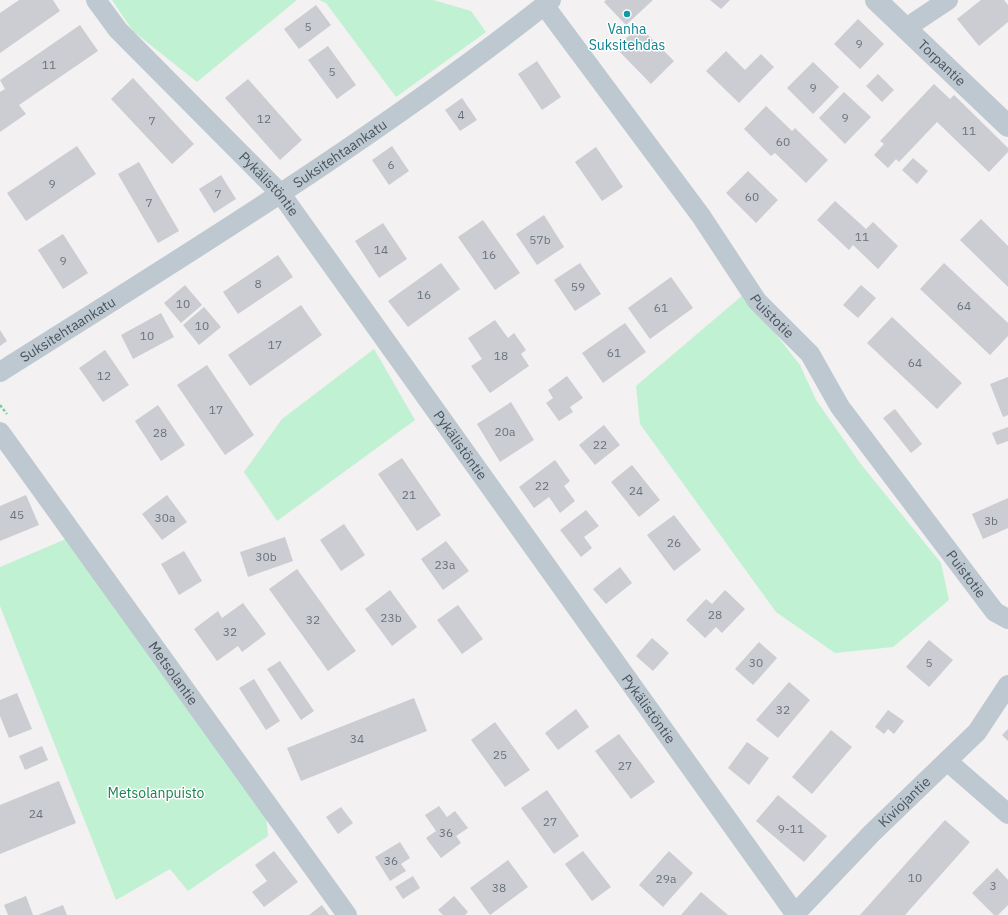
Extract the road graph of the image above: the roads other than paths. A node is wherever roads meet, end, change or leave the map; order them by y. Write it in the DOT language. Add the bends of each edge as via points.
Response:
graph roads {
  1 [pos="96,0"];
  2 [pos="876,0"];
  3 [pos="948,0"];
  4 [pos="547,3"];
  5 [pos="906,28"];
  6 [pos="1008,126"];
  7 [pos="281,194"];
  8 [pos="0,372"];
  9 [pos="0,432"];
  10 [pos="1008,619"];
  11 [pos="1008,685"];
  12 [pos="947,761"];
  13 [pos="1008,814"];
  14 [pos="347,915"];
  15 [pos="795,915"];
  1 -- 7 [label="street, Pykälistöntie" via="118,30"];
  2 -- 5 [label="street, Torpantie"];
  3 -- 5 [label="street"];
  4 -- 7 [label="street, Suksitehtaankatu" via="474,59"];
  4 -- 10 [label="street, Puistotie" via="701,216 757,301 810,354 840,407 868,446 995,612"];
  5 -- 6 [label="street, Torpantie"];
  7 -- 8 [label="street, Suksitehtaankatu"];
  7 -- 15 [label="street, Pykälistöntie"];
  9 -- 14 [label="street, Metsolantie"];
  11 -- 12 [label="street, Kiviojantie" via="977,732"];
  12 -- 13 [label="street"];
  12 -- 15 [label="street, Kiviojantie" via="872,833"];
}
